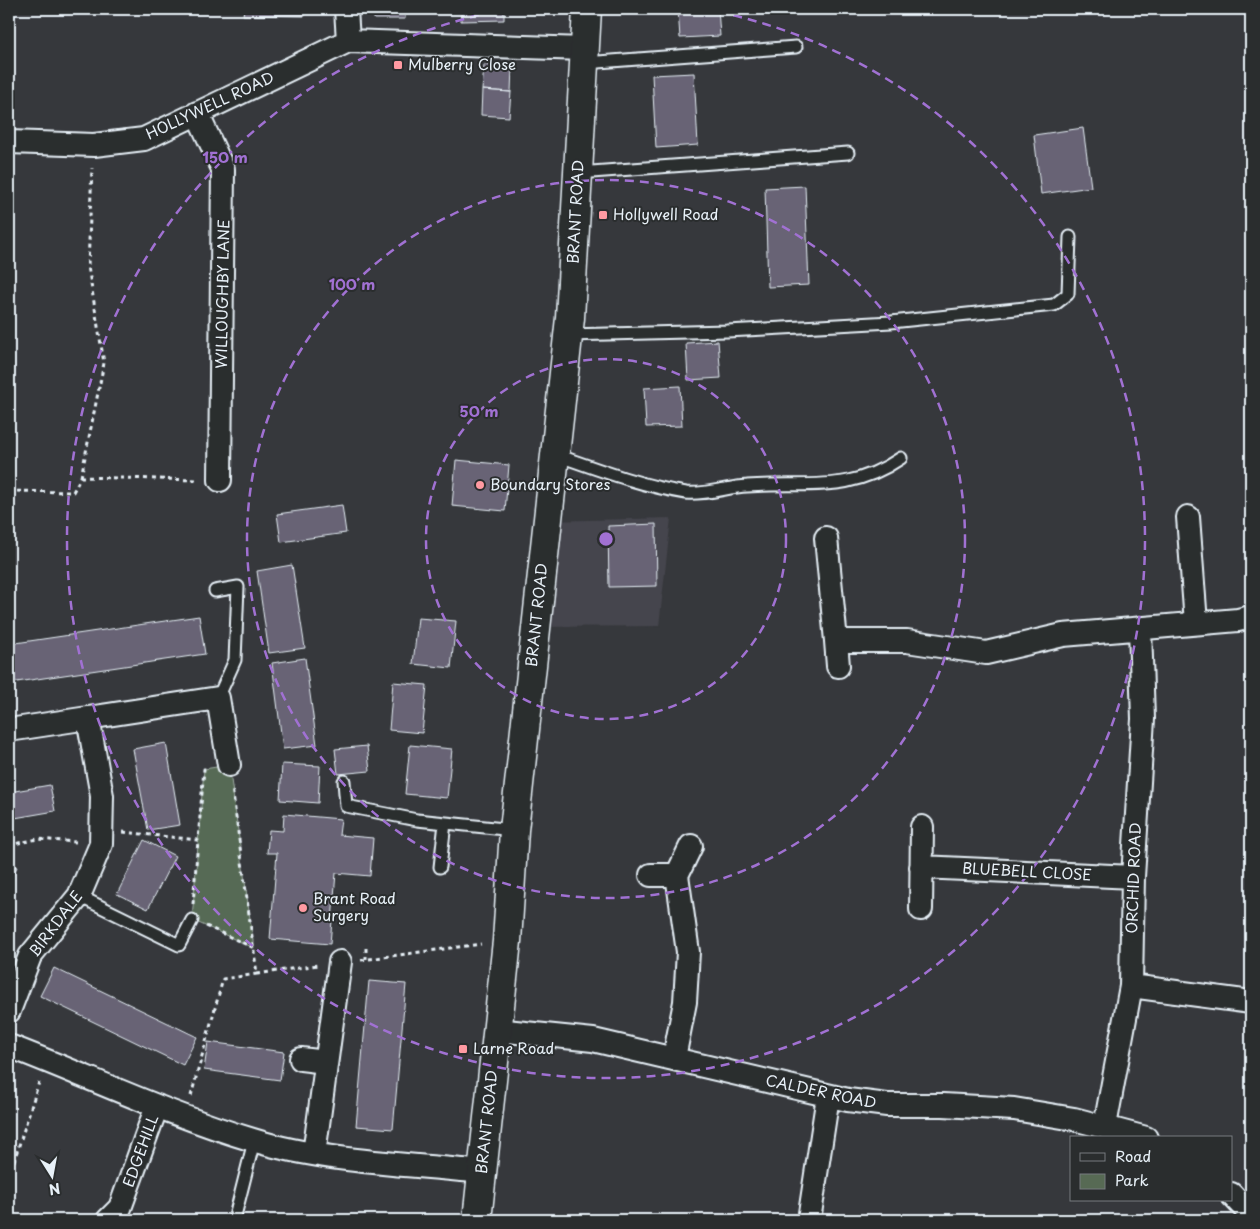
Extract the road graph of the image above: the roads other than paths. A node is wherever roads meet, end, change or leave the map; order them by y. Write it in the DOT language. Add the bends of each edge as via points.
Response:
graph roads {
  1 [pos="346,9"];
  2 [pos="587,9"];
  3 [pos="348,41"];
  4 [pos="796,47"];
  5 [pos="585,56"];
  6 [pos="196,113"];
  7 [pos="9,142"];
  8 [pos="848,153"];
  9 [pos="578,173"];
  10 [pos="1070,237"];
  11 [pos="568,335"];
  12 [pos="554,454"];
  13 [pos="901,458"];
  14 [pos="220,480"];
  15 [pos="1188,517"];
  16 [pos="826,538"];
  17 [pos="215,590"];
  18 [pos="1251,617"];
  19 [pos="1196,624"];
  20 [pos="1140,628"];
  21 [pos="836,640"];
  22 [pos="838,666"];
  23 [pos="218,698"];
  24 [pos="88,718"];
  25 [pos="9,730"];
  26 [pos="229,765"];
  27 [pos="344,781"];
  28 [pos="445,823"];
  29 [pos="922,827"];
  30 [pos="514,830"];
  31 [pos="691,846"];
  32 [pos="440,867"];
  33 [pos="921,867"];
  34 [pos="651,875"];
  35 [pos="676,875"];
  36 [pos="1133,877"];
  37 [pos="80,896"];
  38 [pos="921,910"];
  39 [pos="192,920"];
  40 [pos="340,962"];
  41 [pos="1131,986"];
  42 [pos="1251,1002"];
  43 [pos="9,1011"];
  44 [pos="497,1030"];
  45 [pos="9,1046"];
  46 [pos="674,1058"];
  47 [pos="301,1059"];
  48 [pos="326,1062"];
  49 [pos="828,1096"];
  50 [pos="157,1106"];
  51 [pos="1105,1126"];
  52 [pos="1139,1136"];
  53 [pos="254,1140"];
  54 [pos="314,1154"];
  55 [pos="482,1172"];
  56 [pos="1232,1195"];
  57 [pos="1251,1215"];
  58 [pos="108,1220"];
  59 [pos="234,1220"];
  60 [pos="477,1220"];
  61 [pos="809,1220"];
  1 -- 3 [label="street"];
  2 -- 5 [label="street, BRANT ROAD"];
  3 -- 5 [label="street, HOLLYWELL ROAD"];
  3 -- 6 [label="street, HOLLYWELL ROAD"];
  4 -- 5 [label="lane"];
  5 -- 9 [label="street, BRANT ROAD"];
  6 -- 7 [label="street, HOLLYWELL ROAD" via="144,138 94,145"];
  6 -- 14 [label="street, WILLOUGHBY LANE" via="223,170"];
  8 -- 9 [label="lane"];
  9 -- 11 [label="street, BRANT ROAD"];
  10 -- 11 [label="lane" via="1068,294 1054,305 891,322"];
  11 -- 12 [label="street, BRANT ROAD"];
  12 -- 13 [label="lane" via="622,478 688,493 748,486 835,485 880,472"];
  12 -- 30 [label="street, BRANT ROAD"];
  15 -- 19 [label="street"];
  16 -- 21 [label="street"];
  17 -- 23 [label="lane" via="238,587 235,660"];
  18 -- 19 [label="street"];
  19 -- 20 [label="street"];
  20 -- 21 [label="street" via="1063,635 986,653 907,641"];
  20 -- 36 [label="street, ORCHID ROAD" via="1143,718"];
  21 -- 22 [label="street"];
  23 -- 24 [label="street"];
  23 -- 26 [label="street"];
  24 -- 25 [label="street"];
  24 -- 37 [label="street, BIRKDALE" via="102,796 101,844"];
  27 -- 28 [label="lane" via="346,806"];
  28 -- 30 [label="lane"];
  28 -- 32 [label="lane"];
  29 -- 33 [label="street"];
  30 -- 44 [label="street, BRANT ROAD"];
  31 -- 35 [label="street"];
  33 -- 36 [label="street, BLUEBELL CLOSE"];
  33 -- 38 [label="street"];
  34 -- 35 [label="street"];
  35 -- 46 [label="street" via="688,952 685,1002"];
  36 -- 41 [label="street, ORCHID ROAD"];
  37 -- 39 [label="lane" via="179,945"];
  37 -- 43 [label="street, BIRKDALE" via="30,956"];
  40 -- 48 [label="street"];
  41 -- 42 [label="street"];
  41 -- 51 [label="street, ORCHID ROAD"];
  44 -- 46 [label="street, CALDER ROAD" via="593,1040"];
  44 -- 55 [label="street, BRANT ROAD"];
  45 -- 50 [label="street"];
  46 -- 49 [label="street, CALDER ROAD"];
  47 -- 48 [label="street"];
  48 -- 54 [label="street"];
  49 -- 51 [label="street, CALDER ROAD" via="887,1106 1014,1109"];
  49 -- 61 [label="street"];
  50 -- 53 [label="street"];
  50 -- 58 [label="street, EDGEHILL" via="120,1208"];
  51 -- 52 [label="street, CALDER ROAD"];
  53 -- 54 [label="street"];
  53 -- 59 [label="lane"];
  54 -- 55 [label="street"];
  55 -- 60 [label="street, BRANT ROAD"];
  56 -- 57 [label="street"];
}
